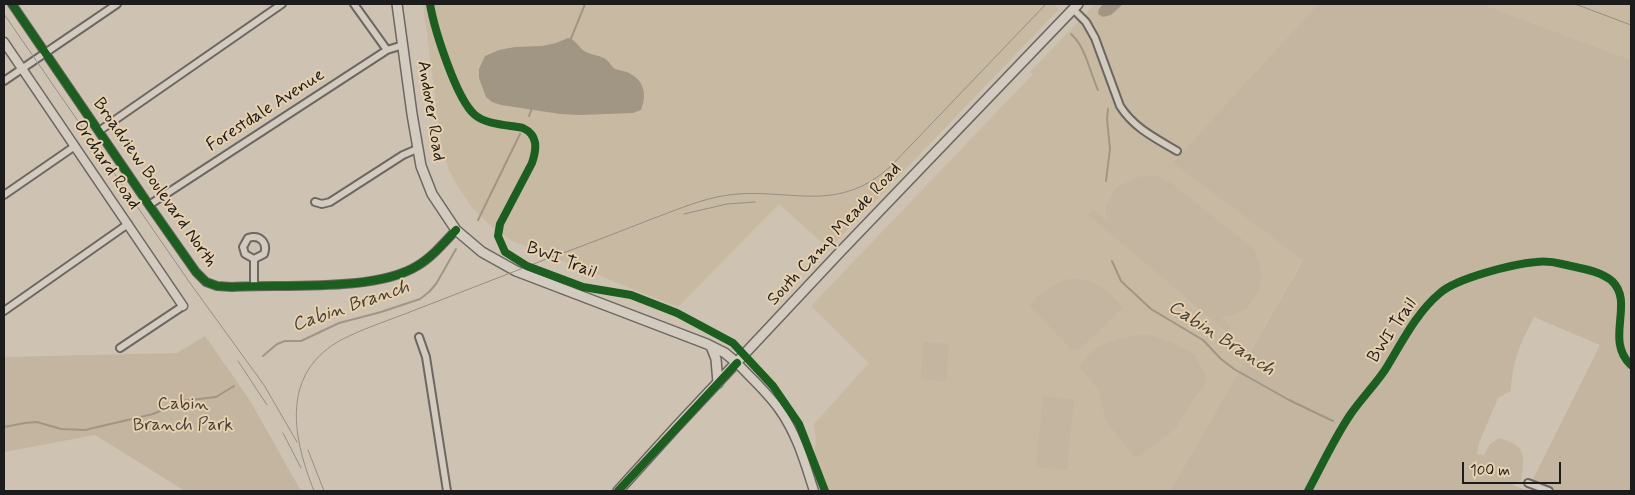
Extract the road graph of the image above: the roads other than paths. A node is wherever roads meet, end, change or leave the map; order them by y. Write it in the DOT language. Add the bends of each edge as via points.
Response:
graph roads {
  1 [pos="12,4"];
  2 [pos="117,4"];
  3 [pos="282,4"];
  4 [pos="354,4"];
  5 [pos="397,4"];
  6 [pos="1076,6"];
  7 [pos="4,42"];
  8 [pos="402,45"];
  9 [pos="386,50"];
  10 [pos="45,52"];
  11 [pos="22,68"];
  12 [pos="4,81"];
  13 [pos="98,131"];
  14 [pos="75,146"];
  15 [pos="417,149"];
  16 [pos="1177,151"];
  17 [pos="4,195"];
  18 [pos="315,202"];
  19 [pos="149,205"];
  20 [pos="128,224"];
  21 [pos="456,230"];
  22 [pos="254,259"];
  23 [pos="254,286"];
  24 [pos="183,306"];
  25 [pos="4,311"];
  26 [pos="419,338"];
  27 [pos="711,346"];
  28 [pos="120,348"];
  29 [pos="737,363"];
  30 [pos="718,383"];
  31 [pos="1528,483"];
  32 [pos="447,491"];
  33 [pos="618,491"];
  34 [pos="814,491"];
  35 [pos="1549,491"];
  1 -- 10 [label="street, Broadview Boulevard North"];
  2 -- 10 [label="street"];
  3 -- 13 [label="street"];
  4 -- 9 [label="street"];
  5 -- 8 [label="main road, Andover Road"];
  6 -- 16 [label="street" via="1095,38 1126,116"];
  6 -- 29 [label="main road, South Camp Meade Road"];
  7 -- 11 [label="street, Orchard Road"];
  8 -- 9 [label="street, Forestdale Avenue"];
  8 -- 15 [label="main road, Andover Road"];
  9 -- 19 [label="street, Forestdale Avenue"];
  10 -- 11 [label="street"];
  10 -- 13 [label="street, Broadview Boulevard North"];
  11 -- 12 [label="street"];
  11 -- 14 [label="street, Orchard Road"];
  13 -- 19 [label="street, Broadview Boulevard North"];
  14 -- 17 [label="street"];
  14 -- 20 [label="street, Orchard Road"];
  15 -- 18 [label="street" via="330,202"];
  15 -- 21 [label="main road, Andover Road" via="432,194"];
  19 -- 23 [label="street, Broadview Boulevard North" via="206,282 217,286"];
  20 -- 24 [label="street, Orchard Road"];
  20 -- 25 [label="street"];
  21 -- 23 [label="street, Broadview Boulevard North" via="431,256 394,277 345,284"];
  21 -- 27 [label="main road, Andover Road" via="482,252 516,271"];
  22 -- 23 [label="street"];
  24 -- 28 [label="street"];
  26 -- 32 [label="street" via="426,357"];
  27 -- 29 [label="main road, Andover Road"];
  27 -- 30 [label="main road"];
  29 -- 30 [label="main road, South Camp Meade Road"];
  29 -- 34 [label="street, Andover Road" via="766,393 791,427"];
  30 -- 33 [label="main road, South Camp Meade Road"];
  31 -- 35 [label="street"];
}
